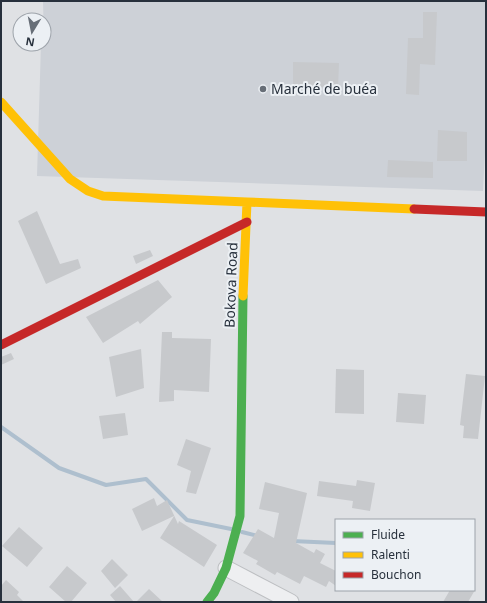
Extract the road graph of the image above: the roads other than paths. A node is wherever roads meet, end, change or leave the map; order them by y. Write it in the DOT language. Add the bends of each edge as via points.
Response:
graph roads {
  1 [pos="1,102"];
  2 [pos="247,202"];
  3 [pos="486,212"];
  4 [pos="247,222"];
  5 [pos="1,345"];
  6 [pos="226,568"];
  7 [pos="207,602"];
  8 [pos="291,602"];
  1 -- 2 [label="street" via="70,178 88,191 103,196"];
  2 -- 3 [label="street"];
  2 -- 4 [label="street, Bokova Road"];
  4 -- 5 [label="street"];
  4 -- 6 [label="street, Bokova Road" via="240,516"];
  6 -- 7 [label="street, Bokova Road"];
  6 -- 8 [label="street"];
}
